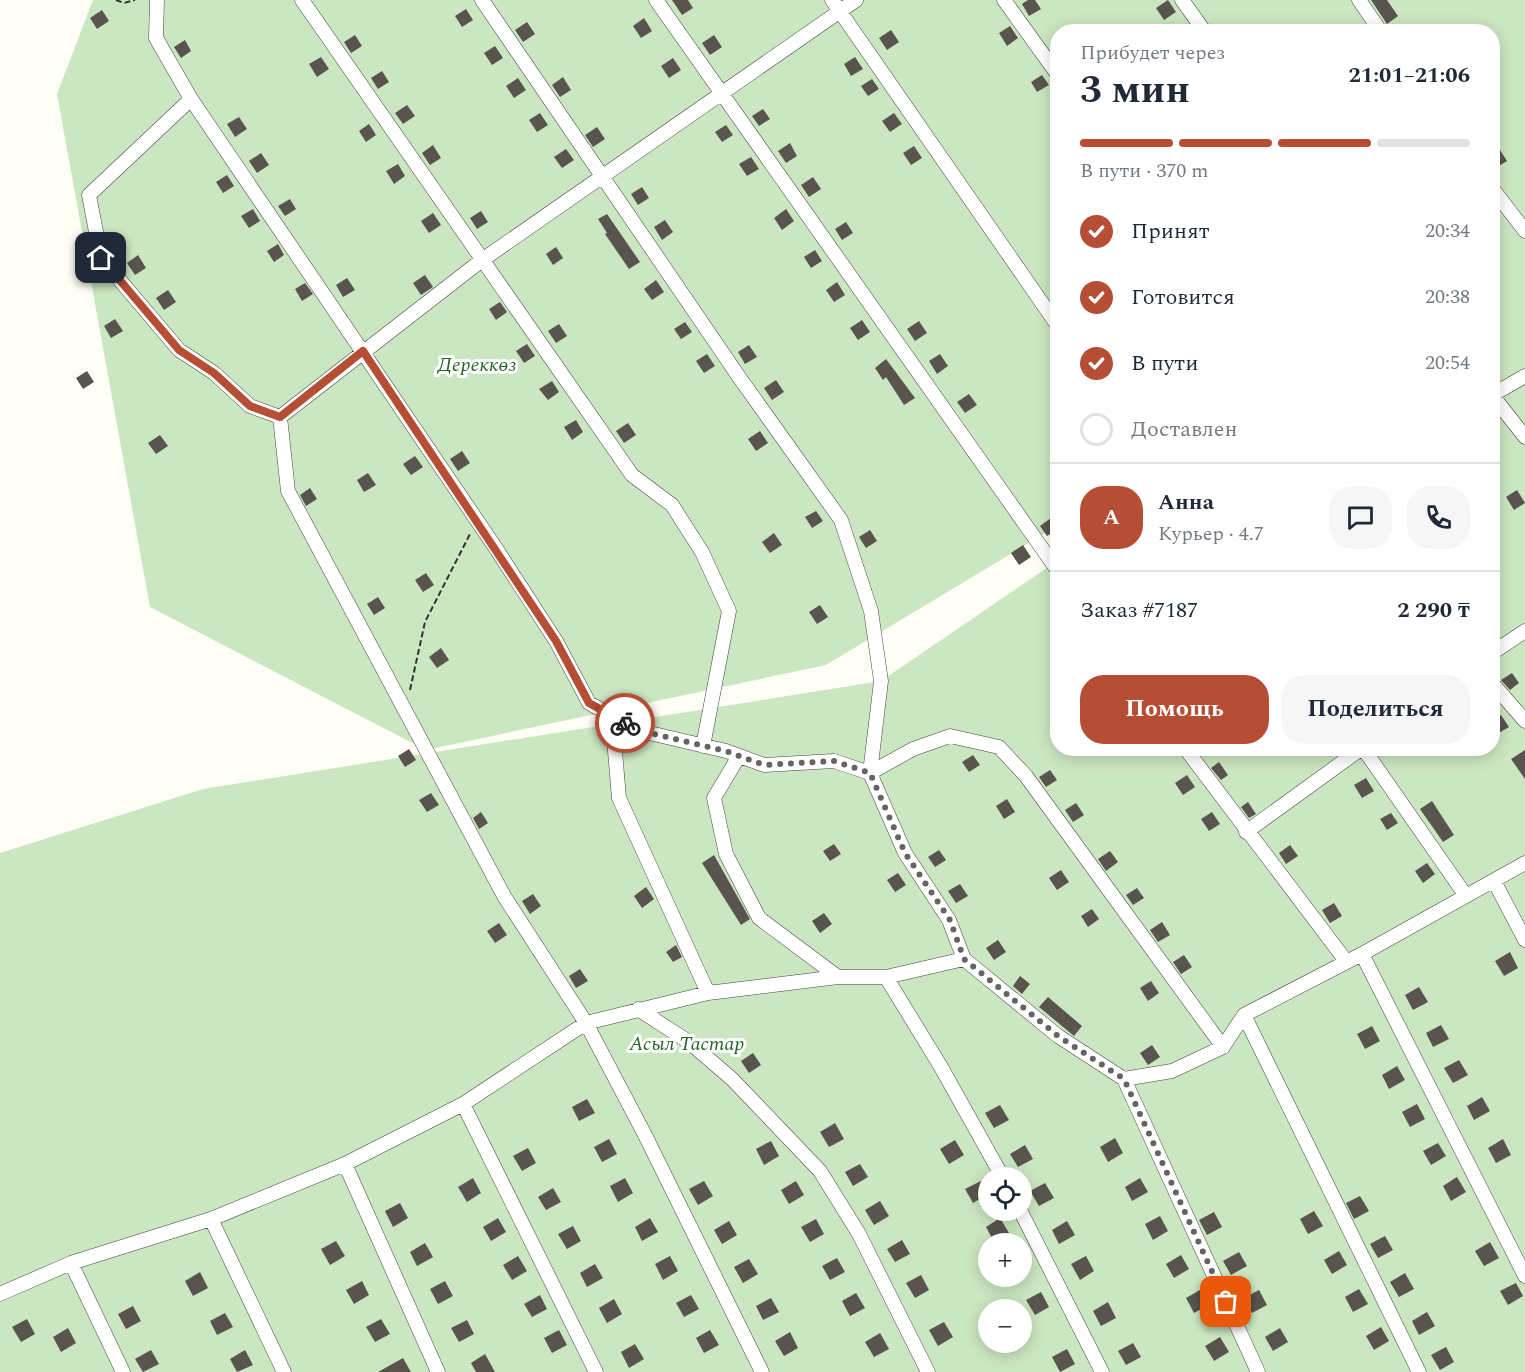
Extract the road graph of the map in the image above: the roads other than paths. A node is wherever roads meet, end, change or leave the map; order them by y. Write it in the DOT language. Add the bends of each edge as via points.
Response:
graph roads {
  1 [pos="157,0"];
  2 [pos="302,0"];
  3 [pos="482,0"];
  4 [pos="656,0"];
  5 [pos="856,0"];
  6 [pos="1004,0"];
  7 [pos="1182,0"];
  8 [pos="1359,0"];
  9 [pos="836,6"];
  10 [pos="1199,24"];
  11 [pos="1376,24"];
  12 [pos="1050,64"];
  13 [pos="722,93"];
  14 [pos="191,99"];
  15 [pos="602,174"];
  16 [pos="1500,198"];
  17 [pos="1525,231"];
  18 [pos="482,260"];
  19 [pos="1050,314"];
  20 [pos="363,351"];
  21 [pos="1525,376"];
  22 [pos="1500,390"];
  23 [pos="1500,405"];
  24 [pos="280,417"];
  25 [pos="1525,437"];
  26 [pos="1050,560"];
  27 [pos="1525,630"];
  28 [pos="1500,647"];
  29 [pos="1500,692"];
  30 [pos="612,716"];
  31 [pos="1525,721"];
  32 [pos="703,746"];
  33 [pos="739,756"];
  34 [pos="1191,756"];
  35 [pos="1351,756"];
  36 [pos="1368,756"];
  37 [pos="870,773"];
  38 [pos="1246,832"];
  39 [pos="1525,863"];
  40 [pos="1494,881"];
  41 [pos="1466,896"];
  42 [pos="1525,939"];
  43 [pos="1362,954"];
  44 [pos="964,959"];
  45 [pos="1346,961"];
  46 [pos="838,977"];
  47 [pos="886,977"];
  48 [pos="708,993"];
  49 [pos="638,1009"];
  50 [pos="1244,1016"];
  51 [pos="586,1023"];
  52 [pos="1223,1047"];
  53 [pos="1124,1079"];
  54 [pos="463,1104"];
  55 [pos="345,1164"];
  56 [pos="997,1167"];
  57 [pos="211,1219"];
  58 [pos="1026,1221"];
  59 [pos="71,1263"];
  60 [pos="1525,1276"];
  61 [pos="0,1294"];
  62 [pos="123,1372"];
  63 [pos="284,1372"];
  64 [pos="438,1372"];
  65 [pos="596,1372"];
  66 [pos="762,1372"];
  67 [pos="928,1372"];
  68 [pos="1102,1372"];
  69 [pos="1258,1372"];
  70 [pos="1419,1372"];
  1 -- 14 [label="street" via="156,38"];
  2 -- 18 [label="street"];
  3 -- 15 [label="street"];
  4 -- 13 [label="street"];
  5 -- 9 [label="street"];
  6 -- 12 [label="street"];
  7 -- 10 [label="street"];
  8 -- 11 [label="street"];
  9 -- 13 [label="street"];
  9 -- 19 [label="street"];
  13 -- 15 [label="street"];
  13 -- 26 [label="street"];
  14 -- 20 [label="street"];
  14 -- 24 [label="street" via="89,195 101,258 179,350 214,373 250,406"];
  15 -- 18 [label="street"];
  15 -- 37 [label="street" via="841,520 871,611 882,681"];
  16 -- 17 [label="street"];
  18 -- 20 [label="street"];
  18 -- 32 [label="street" via="632,476 672,505 702,552 729,611"];
  20 -- 24 [label="street"];
  20 -- 30 [label="street" via="556,641 589,703"];
  21 -- 22 [label="street"];
  23 -- 25 [label="street"];
  24 -- 51 [label="street" via="288,491 504,896"];
  27 -- 28 [label="street"];
  29 -- 31 [label="street"];
  30 -- 32 [label="street" via="637,730"];
  30 -- 48 [label="street" via="619,798"];
  32 -- 33 [label="street"];
  33 -- 37 [label="street" via="764,765 834,761"];
  33 -- 46 [label="street" via="714,798 726,854 759,918"];
  34 -- 38 [label="street"];
  35 -- 38 [label="street"];
  36 -- 41 [label="street"];
  37 -- 44 [label="street" via="905,853 950,920"];
  37 -- 52 [label="street" via="913,749 950,736 999,747 1026,776"];
  38 -- 45 [label="street"];
  39 -- 40 [label="street"];
  40 -- 41 [label="street"];
  40 -- 42 [label="street"];
  41 -- 43 [label="street"];
  43 -- 45 [label="street"];
  43 -- 60 [label="street"];
  44 -- 47 [label="street"];
  44 -- 53 [label="street" via="1058,1036"];
  45 -- 50 [label="street"];
  46 -- 47 [label="street"];
  46 -- 48 [label="street"];
  47 -- 56 [label="street"];
  48 -- 49 [label="street"];
  49 -- 51 [label="street"];
  49 -- 67 [label="street" via="689,1042 732,1079 820,1171 859,1234"];
  50 -- 52 [label="street"];
  50 -- 70 [label="street"];
  51 -- 54 [label="street"];
  51 -- 66 [label="street"];
  52 -- 53 [label="street" via="1172,1071"];
  53 -- 69 [label="street"];
  54 -- 55 [label="street"];
  54 -- 65 [label="street"];
  55 -- 57 [label="street"];
  55 -- 64 [label="street"];
  57 -- 59 [label="street"];
  57 -- 63 [label="street"];
  58 -- 68 [label="street"];
  59 -- 61 [label="street"];
  59 -- 62 [label="street"];
}
